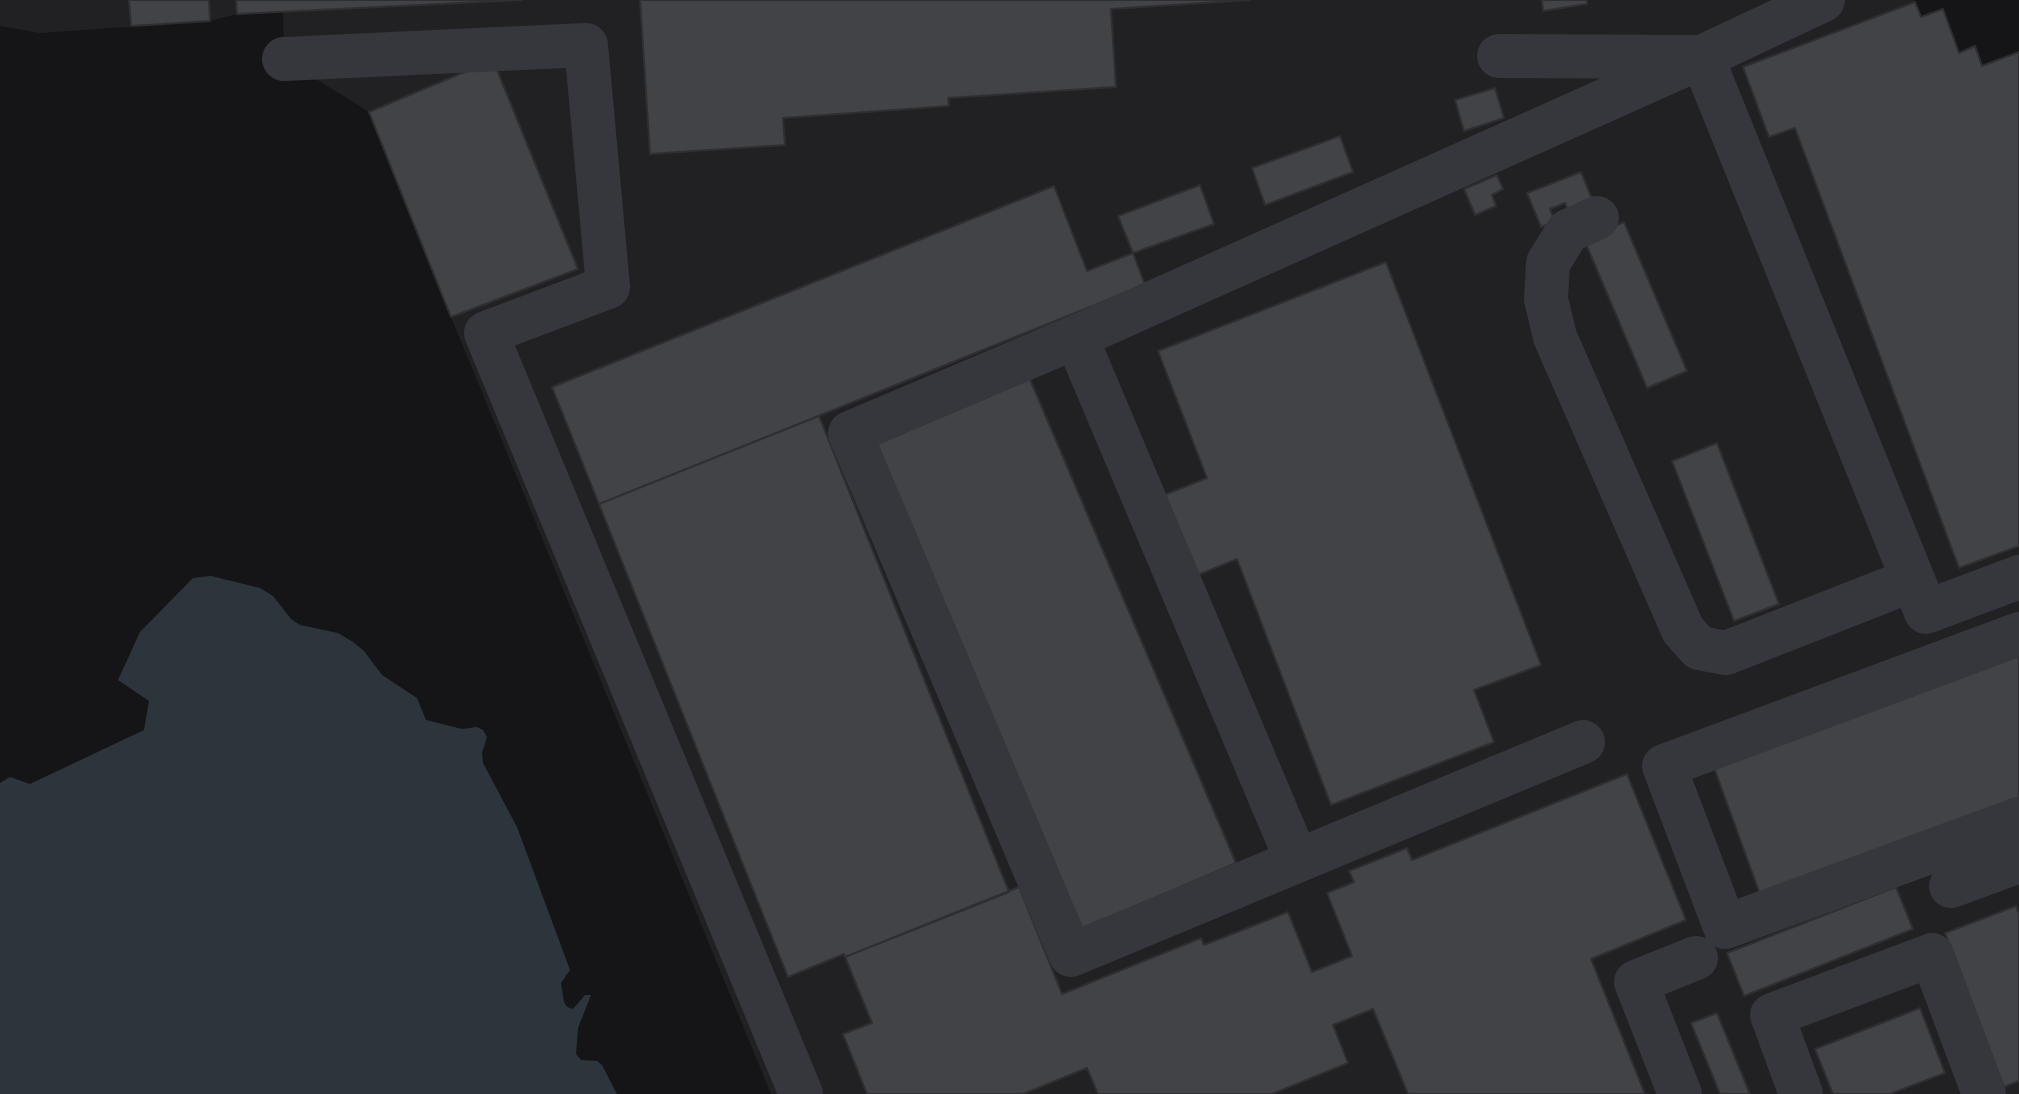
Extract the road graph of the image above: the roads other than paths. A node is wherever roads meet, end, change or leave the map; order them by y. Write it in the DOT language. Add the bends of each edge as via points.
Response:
graph roads {
  1 [pos="1823,0"];
  2 [pos="1499,56"];
  3 [pos="1702,57"];
  4 [pos="284,59"];
  5 [pos="1597,218"];
  6 [pos="1076,337"];
  7 [pos="2019,577"];
  8 [pos="1912,580"];
  9 [pos="2019,634"];
  10 [pos="1583,742"];
  11 [pos="2019,819"];
  12 [pos="1297,861"];
  13 [pos="2019,861"];
  14 [pos="1951,886"];
  15 [pos="1696,958"];
  16 [pos="801,1094"];
  17 [pos="1680,1094"];
  18 [pos="1801,1094"];
  19 [pos="1984,1094"];
  1 -- 3 [label="lane"];
  2 -- 3 [label="lane"];
  3 -- 6 [label="lane"];
  3 -- 8 [label="lane"];
  4 -- 16 [label="lane" via="586,45 608,287 486,333"];
  5 -- 8 [label="lane" via="1568,231 1548,263 1546,299 1555,337 1683,630 1699,648 1726,653"];
  6 -- 12 [label="lane"];
  6 -- 12 [label="lane" via="850,433 1071,955"];
  7 -- 8 [label="lane" via="1926,612"];
  9 -- 11 [label="lane" via="1664,766 1725,927"];
  10 -- 12 [label="lane"];
  13 -- 14 [label="lane"];
  15 -- 17 [label="lane" via="1636,982"];
  18 -- 19 [label="lane" via="1772,1015 1932,955"];
}
